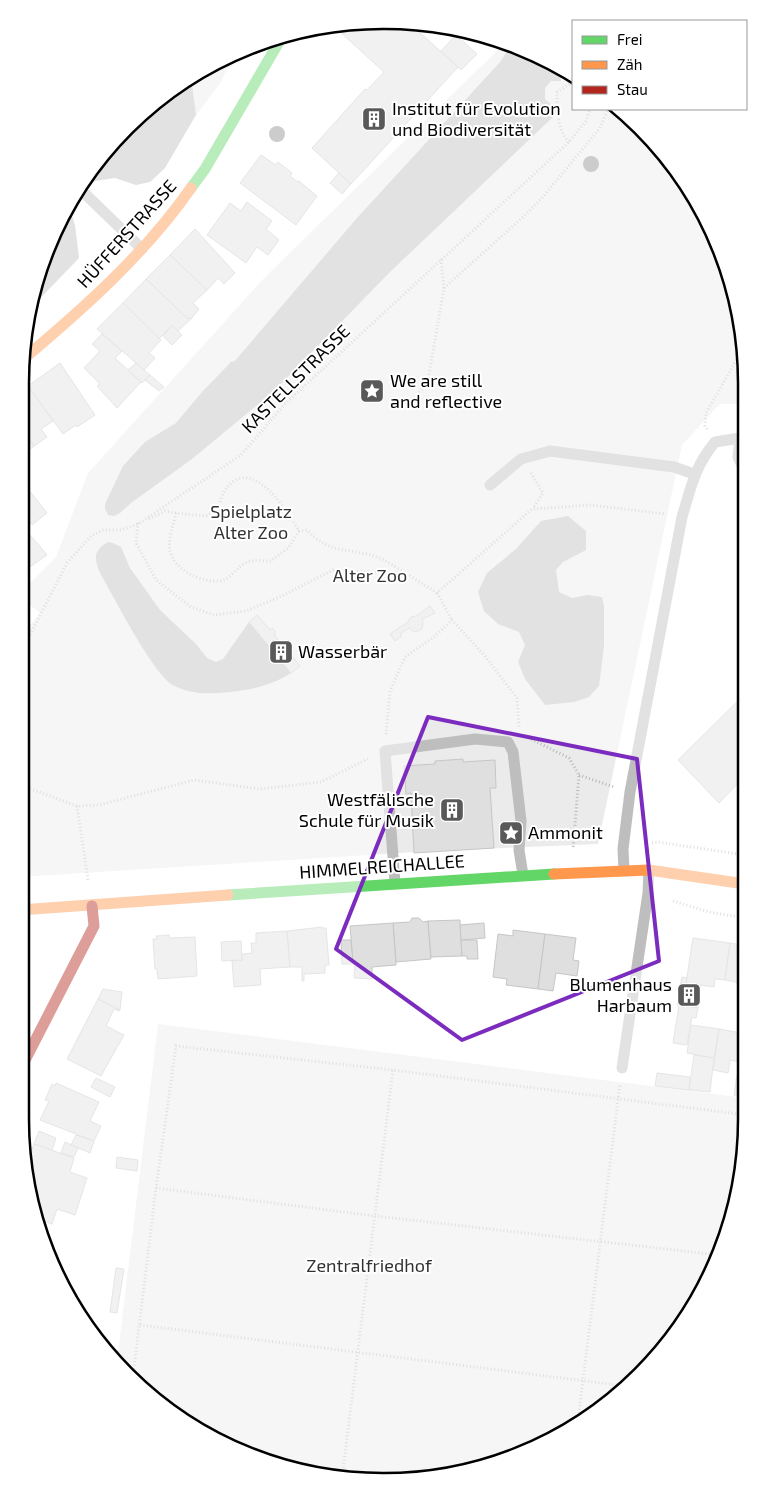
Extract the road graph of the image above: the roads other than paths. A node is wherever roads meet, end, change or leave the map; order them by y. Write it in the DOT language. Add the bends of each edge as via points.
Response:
graph roads {
  1 [pos="277,45"];
  2 [pos="84,193"];
  3 [pos="142,249"];
  4 [pos="31,353"];
  5 [pos="738,438"];
  6 [pos="694,474"];
  7 [pos="490,485"];
  8 [pos="624,870"];
  9 [pos="649,870"];
  10 [pos="523,875"];
  11 [pos="395,883"];
  12 [pos="738,883"];
  13 [pos="92,906"];
  14 [pos="29,910"];
  15 [pos="29,1052"];
  16 [pos="622,1068"];
  1 -- 3 [label="street, HÜFFERSTRASSE" via="205,169 176,210"];
  2 -- 3 [label="lane"];
  3 -- 4 [label="street, HÜFFERSTRASSE" via="76,315"];
  5 -- 6 [label="lane" via="716,442 705,453"];
  6 -- 7 [label="lane" via="674,467 550,451 521,459"];
  6 -- 8 [label="lane" via="682,517 630,792 623,849"];
  8 -- 9 [label="street, HIMMELREICHALLEE"];
  8 -- 10 [label="street, HIMMELREICHALLEE"];
  9 -- 12 [label="street, HIMMELREICHALLEE"];
  9 -- 16 [label="lane"];
  10 -- 11 [label="street, HIMMELREICHALLEE"];
  10 -- 11 [label="lane" via="513,752 508,742 475,739 385,751"];
  11 -- 13 [label="street, HIMMELREICHALLEE"];
  13 -- 14 [label="street, HIMMELREICHALLEE"];
  13 -- 15 [label="street" via="94,926"];
}
